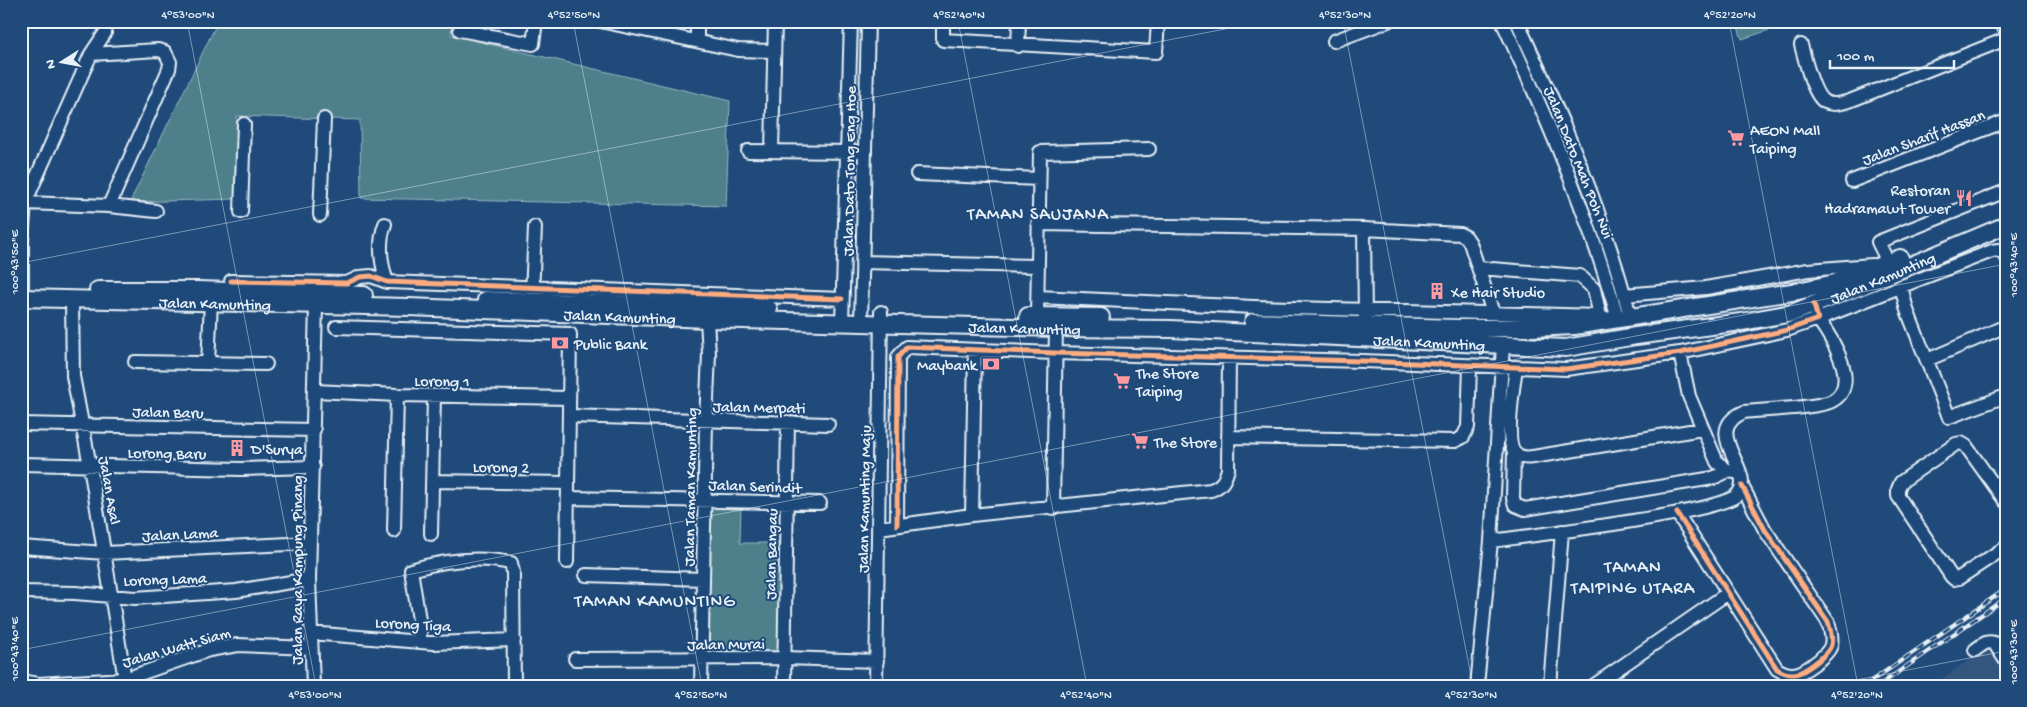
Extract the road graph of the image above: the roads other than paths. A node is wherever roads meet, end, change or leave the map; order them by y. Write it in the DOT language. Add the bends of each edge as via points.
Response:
graph roads {
  1 [pos="461,21"];
  2 [pos="536,21"];
  3 [pos="600,21"];
  4 [pos="697,21"];
  5 [pos="775,21"];
  6 [pos="851,21"];
  7 [pos="868,21"];
  8 [pos="944,21"];
  9 [pos="1019,21"];
  10 [pos="1158,21"];
  11 [pos="1388,21"];
  12 [pos="1502,21"];
  13 [pos="1516,21"];
  14 [pos="2001,21"];
  15 [pos="2006,32"];
  16 [pos="105,33"];
  17 [pos="2006,39"];
  18 [pos="697,41"];
  19 [pos="1334,41"];
  20 [pos="1800,45"];
  21 [pos="1018,46"];
  22 [pos="774,51"];
  23 [pos="91,54"];
  24 [pos="324,120"];
  25 [pos="2006,121"];
  26 [pos="244,124"];
  27 [pos="1149,149"];
  28 [pos="748,151"];
  29 [pos="772,151"];
  30 [pos="847,152"];
  31 [pos="865,152"];
  32 [pos="917,174"];
  33 [pos="1039,179"];
  34 [pos="1852,181"];
  35 [pos="2006,191"];
  36 [pos="25,203"];
  37 [pos="109,206"];
  38 [pos="156,211"];
  39 [pos="241,212"];
  40 [pos="2006,213"];
  41 [pos="320,215"];
  42 [pos="385,224"];
  43 [pos="1038,224"];
  44 [pos="2006,225"];
  45 [pos="535,227"];
  46 [pos="1364,229"];
  47 [pos="2006,256"];
  48 [pos="862,262"];
  49 [pos="1885,264"];
  50 [pos="1037,266"];
  51 [pos="1480,268"];
  52 [pos="232,281"];
  53 [pos="387,282"];
  54 [pos="1902,286"];
  55 [pos="22,287"];
  56 [pos="354,288"];
  57 [pos="532,294"];
  58 [pos="1837,294"];
  59 [pos="1624,295"];
  60 [pos="1038,297"];
  61 [pos="21,298"];
  62 [pos="72,300"];
  63 [pos="211,302"];
  64 [pos="316,305"];
  65 [pos="409,308"];
  66 [pos="842,311"];
  67 [pos="511,312"];
  68 [pos="1816,312"];
  69 [pos="1493,313"];
  70 [pos="1037,316"];
  71 [pos="861,317"];
  72 [pos="881,317"];
  73 [pos="1365,318"];
  74 [pos="707,319"];
  75 [pos="1624,319"];
  76 [pos="336,326"];
  77 [pos="2006,326"];
  78 [pos="409,328"];
  79 [pos="1056,328"];
  80 [pos="509,332"];
  81 [pos="1483,343"];
  82 [pos="1503,345"];
  83 [pos="975,350"];
  84 [pos="1055,353"];
  85 [pos="1680,353"];
  86 [pos="1229,358"];
  87 [pos="1927,360"];
  88 [pos="134,362"];
  89 [pos="208,363"];
  90 [pos="266,364"];
  91 [pos="1470,366"];
  92 [pos="1502,367"];
  93 [pos="1516,367"];
  94 [pos="315,391"];
  95 [pos="397,396"];
  96 [pos="434,396"];
  97 [pos="2006,396"];
  98 [pos="569,398"];
  99 [pos="569,416"];
  100 [pos="706,421"];
  101 [pos="788,422"];
  102 [pos="21,424"];
  103 [pos="828,424"];
  104 [pos="82,426"];
  105 [pos="1702,429"];
  106 [pos="314,430"];
  107 [pos="1228,437"];
  108 [pos="1514,451"];
  109 [pos="1496,462"];
  110 [pos="21,464"];
  111 [pos="90,466"];
  112 [pos="1514,467"];
  113 [pos="313,468"];
  114 [pos="1734,471"];
  115 [pos="433,481"];
  116 [pos="568,483"];
  117 [pos="1742,486"];
  118 [pos="568,498"];
  119 [pos="704,499"];
  120 [pos="786,502"];
  121 [pos="2006,502"];
  122 [pos="820,503"];
  123 [pos="1053,508"];
  124 [pos="1677,513"];
  125 [pos="972,515"];
  126 [pos="897,525"];
  127 [pos="879,528"];
  128 [pos="394,531"];
  129 [pos="1562,531"];
  130 [pos="431,534"];
  131 [pos="1491,541"];
  132 [pos="310,543"];
  133 [pos="21,547"];
  134 [pos="2006,547"];
  135 [pos="105,553"];
  136 [pos="567,562"];
  137 [pos="586,575"];
  138 [pos="309,579"];
  139 [pos="704,579"];
  140 [pos="21,592"];
  141 [pos="1728,593"];
  142 [pos="111,596"];
  143 [pos="310,633"];
  144 [pos="514,640"];
  145 [pos="420,641"];
  146 [pos="310,648"];
  147 [pos="1975,650"];
  148 [pos="785,658"];
  149 [pos="575,659"];
  150 [pos="701,659"];
  151 [pos="877,661"];
  152 [pos="2006,661"];
  153 [pos="21,681"];
  154 [pos="125,682"];
  155 [pos="38,685"];
  156 [pos="312,686"];
  157 [pos="514,686"];
  158 [pos="701,686"];
  159 [pos="784,686"];
  160 [pos="876,686"];
  161 [pos="1477,686"];
  162 [pos="1550,686"];
  163 [pos="1593,686"];
  1 -- 2 [label="street" via="460,30 533,44"];
  3 -- 18 [label="street"];
  4 -- 18 [label="street"];
  5 -- 22 [label="street"];
  6 -- 30 [label="street"];
  7 -- 31 [label="street, Jalan Dato Tong Eng Hoe"];
  8 -- 21 [label="street" via="943,40"];
  9 -- 21 [label="street"];
  10 -- 21 [label="street" via="1156,52"];
  11 -- 19 [label="street"];
  12 -- 75 [label="street, Jalan Dato Mah Poh Nui" via="1539,100"];
  13 -- 59 [label="street, Jalan Dato Mah Poh Nui" via="1593,199"];
  14 -- 15 [label="street"];
  16 -- 23 [label="street"];
  17 -- 20 [label="street" via="1852,100 1833,104 1818,95"];
  18 -- 22 [label="street" via="738,50"];
  22 -- 29 [label="street"];
  23 -- 36 [label="street"];
  23 -- 37 [label="street" via="158,50 165,52 170,62"];
  24 -- 41 [label="street"];
  25 -- 34 [label="street, Jalan Sharif Hassan"];
  26 -- 39 [label="street"];
  27 -- 33 [label="street" via="1040,152"];
  28 -- 29 [label="street"];
  29 -- 30 [label="street"];
  30 -- 31 [label="street"];
  30 -- 66 [label="street"];
  31 -- 48 [label="street, Jalan Dato Tong Eng Hoe"];
  32 -- 33 [label="street"];
  33 -- 43 [label="street"];
  35 -- 49 [label="street" via="1878,242"];
  36 -- 37 [label="street"];
  36 -- 55 [label="street"];
  37 -- 38 [label="street"];
  40 -- 49 [label="main road, Jalan Kamunting"];
  42 -- 53 [label="street" via="381,255"];
  43 -- 46 [label="street"];
  43 -- 50 [label="street"];
  44 -- 58 [label="main road, Jalan Kamunting"];
  45 -- 57 [label="street"];
  46 -- 51 [label="street" via="1460,234 1466,237"];
  46 -- 73 [label="street"];
  47 -- 54 [label="street" via="1998,250 1992,251"];
  48 -- 50 [label="street"];
  48 -- 71 [label="street, Jalan Dato Tong Eng Hoe"];
  49 -- 59 [label="street" via="1808,270 1706,288"];
  49 -- 75 [label="main road, Jalan Kamunting" via="1835,283 1798,291"];
  50 -- 60 [label="street"];
  51 -- 69 [label="street"];
  51 -- 69 [label="street" via="1580,276 1594,288 1600,316"];
  52 -- 56 [label="street" via="339,283"];
  53 -- 56 [label="street" via="371,276 360,277"];
  53 -- 57 [label="street"];
  54 -- 68 [label="street"];
  54 -- 87 [label="street" via="1907,310"];
  55 -- 56 [label="main road, Jalan Kamunting"];
  56 -- 57 [label="main road, Jalan Kamunting"];
  57 -- 66 [label="main road, Jalan Kamunting"];
  58 -- 68 [label="main road, Jalan Kamunting"];
  58 -- 75 [label="main road" via="1686,320 1632,326"];
  59 -- 75 [label="street, Jalan Dato Mah Poh Nui"];
  60 -- 70 [label="street"];
  60 -- 73 [label="street"];
  61 -- 62 [label="main road, Jalan Kamunting"];
  62 -- 63 [label="main road, Jalan Kamunting"];
  62 -- 104 [label="street, Jalan Asal" via="73,376"];
  63 -- 64 [label="main road, Jalan Kamunting"];
  63 -- 89 [label="street"];
  64 -- 65 [label="main road, Jalan Kamunting"];
  64 -- 94 [label="street, Jalan Raya Kampung Pinang"];
  65 -- 67 [label="main road, Jalan Kamunting"];
  65 -- 78 [label="street"];
  66 -- 71 [label="main road, Jalan Kamunting"];
  66 -- 74 [label="main road, Jalan Kamunting" via="772,326"];
  67 -- 74 [label="main road, Jalan Kamunting"];
  67 -- 80 [label="street"];
  68 -- 82 [label="main road, Jalan Kamunting" via="1636,336 1580,347"];
  68 -- 85 [label="street" via="1787,330"];
  68 -- 114 [label="street" via="1832,338 1845,375 1843,392 1830,402 1744,412 1735,416 1726,430"];
  69 -- 73 [label="street"];
  70 -- 72 [label="main road, Jalan Kamunting"];
  70 -- 73 [label="main road, Jalan Kamunting"];
  71 -- 72 [label="main road, Jalan Kamunting"];
  72 -- 79 [label="main road, Jalan Kamunting"];
  72 -- 127 [label="street, Jalan Kamunting Maju"];
  73 -- 75 [label="main road, Jalan Kamunting" via="1533,328"];
  74 -- 100 [label="street, Jalan Taman Kamunting"];
  75 -- 81 [label="main road" via="1607,331 1580,336 1498,338"];
  76 -- 78 [label="street"];
  77 -- 87 [label="street"];
  78 -- 80 [label="street"];
  79 -- 81 [label="main road, Jalan Kamunting" via="1171,329"];
  79 -- 84 [label="street"];
  80 -- 98 [label="street" via="570,334"];
  81 -- 82 [label="main road, Jalan Kamunting"];
  82 -- 92 [label="street"];
  83 -- 84 [label="street"];
  83 -- 125 [label="street"];
  83 -- 126 [label="street" via="907,347 898,358"];
  84 -- 86 [label="street"];
  84 -- 123 [label="street"];
  85 -- 93 [label="street" via="1566,369"];
  85 -- 105 [label="street" via="1689,396"];
  86 -- 91 [label="street"];
  86 -- 107 [label="street"];
  87 -- 97 [label="street" via="1949,417"];
  88 -- 89 [label="street"];
  89 -- 90 [label="street"];
  91 -- 92 [label="street"];
  91 -- 107 [label="street" via="1468,427 1463,437 1455,441"];
  92 -- 93 [label="street"];
  92 -- 109 [label="street"];
  93 -- 108 [label="street" via="1510,435"];
  94 -- 95 [label="street, Lorong 1"];
  94 -- 106 [label="street, Jalan Raya Kampung Pinang"];
  95 -- 96 [label="street, Lorong 1"];
  95 -- 128 [label="street"];
  96 -- 98 [label="street, Lorong 1"];
  96 -- 115 [label="street"];
  98 -- 99 [label="street"];
  99 -- 100 [label="street, Jalan Merpati"];
  99 -- 116 [label="street"];
  100 -- 101 [label="street, Jalan Merpati"];
  100 -- 119 [label="street, Jalan Taman Kamunting"];
  101 -- 103 [label="street, Jalan Merpati"];
  101 -- 120 [label="street, Jalan Bangau"];
  102 -- 104 [label="street, Jalan Baru"];
  104 -- 106 [label="street, Jalan Baru"];
  104 -- 111 [label="street, Jalan Asal"];
  105 -- 108 [label="street" via="1533,458 1524,458"];
  105 -- 114 [label="street" via="1717,462"];
  106 -- 113 [label="street, Jalan Raya Kampung Pinang"];
  107 -- 123 [label="street" via="1226,477 1222,484 1211,490"];
  108 -- 112 [label="street"];
  109 -- 112 [label="street"];
  109 -- 131 [label="street"];
  110 -- 111 [label="street, Lorong Baru"];
  111 -- 113 [label="street, Lorong Baru" via="241,470"];
  111 -- 135 [label="street, Jalan Asal"];
  112 -- 114 [label="street" via="1515,506 1525,509 1712,478"];
  113 -- 132 [label="street, Jalan Raya Kampung Pinang"];
  114 -- 117 [label="street"];
  115 -- 116 [label="street, Lorong 2"];
  115 -- 130 [label="street"];
  116 -- 118 [label="street"];
  117 -- 124 [label="street" via="1738,494 1723,503"];
  117 -- 141 [label="street" via="1774,544 1828,622 1832,643 1828,651 1805,671 1785,674 1777,669"];
  118 -- 119 [label="street, Jalan Serindit"];
  118 -- 136 [label="street"];
  119 -- 120 [label="street, Jalan Serindit"];
  119 -- 139 [label="street, Jalan Taman Kamunting"];
  120 -- 122 [label="street, Jalan Serindit"];
  120 -- 148 [label="street, Jalan Bangau"];
  121 -- 134 [label="street" via="1961,443 1901,482 1898,489 1898,496 1954,579"];
  123 -- 125 [label="street"];
  124 -- 129 [label="street"];
  124 -- 141 [label="street"];
  125 -- 126 [label="street"];
  126 -- 127 [label="street"];
  127 -- 151 [label="street, Jalan Kamunting Maju"];
  129 -- 131 [label="street"];
  129 -- 162 [label="street"];
  131 -- 161 [label="street"];
  132 -- 135 [label="street, Jalan Lama"];
  132 -- 138 [label="street, Jalan Raya Kampung Pinang"];
  133 -- 135 [label="street, Jalan Lama"];
  135 -- 142 [label="street, Jalan Asal"];
  137 -- 139 [label="street"];
  138 -- 142 [label="street, Lorong Lama" via="228,592 135,598"];
  138 -- 143 [label="street, Jalan Raya Kampung Pinang"];
  139 -- 150 [label="street, Jalan Taman Kamunting"];
  140 -- 142 [label="street, Lorong Lama"];
  141 -- 163 [label="street"];
  142 -- 154 [label="street, Jalan Asal"];
  143 -- 145 [label="street, Lorong Tiga"];
  143 -- 146 [label="street, Jalan Raya Kampung Pinang"];
  144 -- 145 [label="street, Lorong Tiga"];
  144 -- 145 [label="street" via="511,563 478,559 411,570"];
  144 -- 157 [label="street"];
  146 -- 154 [label="street, Jalan Watt Siam" via="224,646"];
  146 -- 156 [label="street, Jalan Raya Kampung Pinang"];
  147 -- 152 [label="street" via="1987,642 1994,643"];
  148 -- 150 [label="street, Jalan Murai"];
  148 -- 151 [label="street, Jalan Murai"];
  148 -- 159 [label="street, Jalan Bangau"];
  149 -- 150 [label="street, Jalan Murai"];
  150 -- 158 [label="street, Jalan Taman Kamunting"];
  151 -- 160 [label="street, Jalan Kamunting Maju"];
  153 -- 155 [label="street, Jalan Watt Siam"];
  154 -- 155 [label="street, Jalan Watt Siam"];
}
